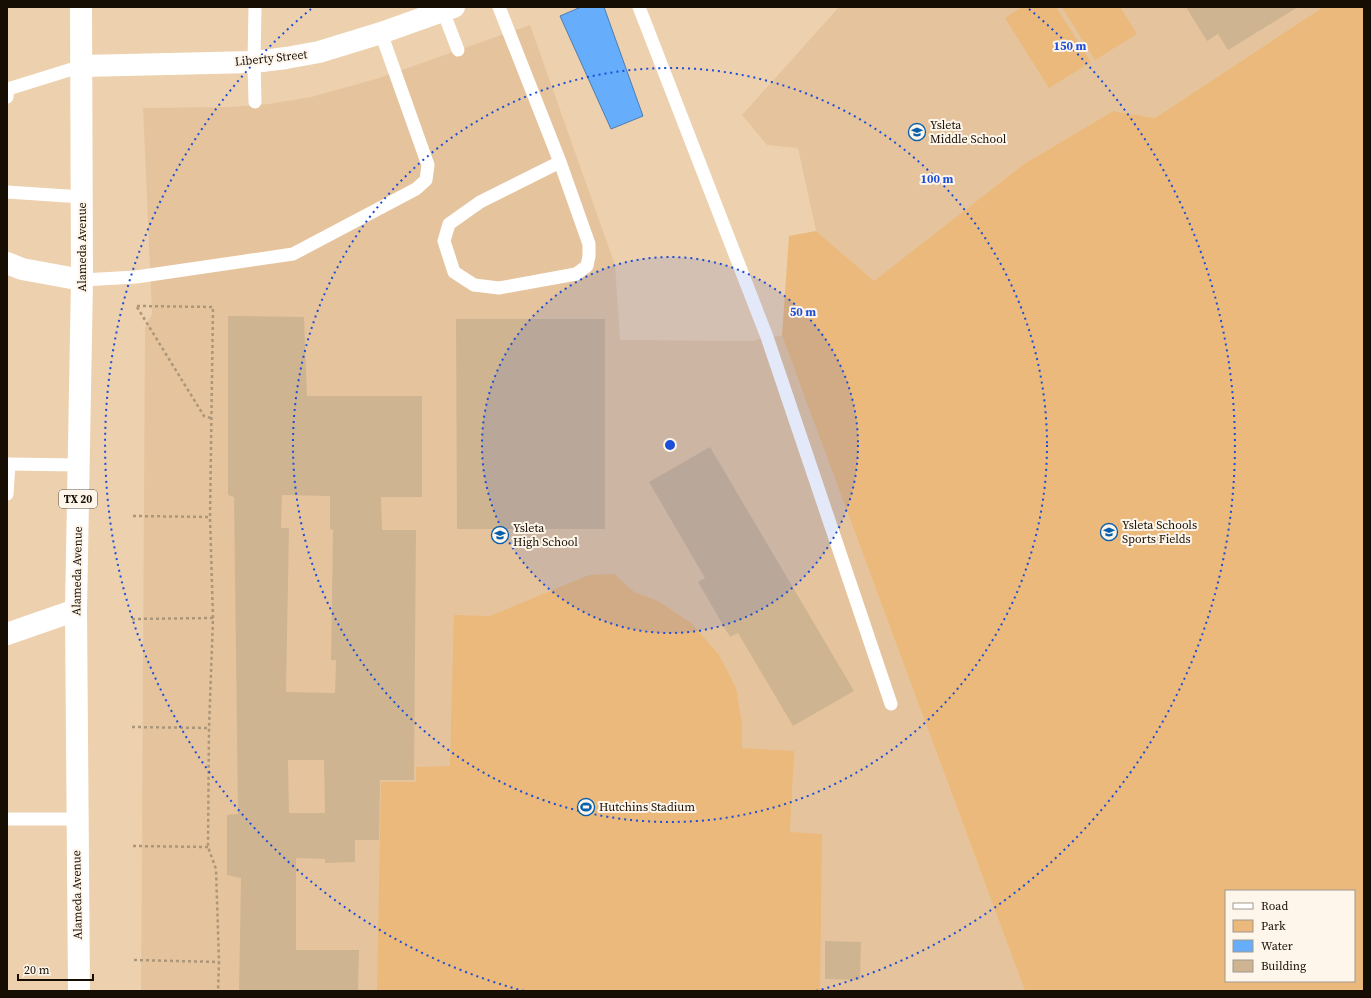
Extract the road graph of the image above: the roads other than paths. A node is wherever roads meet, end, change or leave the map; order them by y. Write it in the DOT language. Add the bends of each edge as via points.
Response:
graph roads {
  1 [pos="81,7"];
  2 [pos="255,7"];
  3 [pos="499,7"];
  4 [pos="639,7"];
  5 [pos="449,9"];
  6 [pos="381,33"];
  7 [pos="458,50"];
  8 [pos="254,62"];
  9 [pos="82,66"];
  10 [pos="7,97"];
  11 [pos="255,102"];
  12 [pos="560,162"];
  13 [pos="7,192"];
  14 [pos="82,197"];
  15 [pos="7,263"];
  16 [pos="82,280"];
  17 [pos="8,464"];
  18 [pos="79,465"];
  19 [pos="7,494"];
  20 [pos="76,610"];
  21 [pos="7,634"];
  22 [pos="891,704"];
  23 [pos="7,819"];
  24 [pos="77,819"];
  25 [pos="79,991"];
  1 -- 9 [label="main road, Alameda Avenue / TX 20"];
  2 -- 8 [label="lane"];
  3 -- 12 [label="lane"];
  4 -- 22 [label="lane" via="767,337"];
  5 -- 6 [label="main road, Liberty Street"];
  5 -- 7 [label="lane"];
  6 -- 8 [label="main road, Liberty Street" via="319,52"];
  6 -- 16 [label="lane" via="428,165 426,180 416,189 293,254 136,277"];
  8 -- 9 [label="main road, Liberty Street"];
  8 -- 11 [label="lane"];
  9 -- 10 [label="lane" via="8,89"];
  9 -- 14 [label="main road, Alameda Avenue / TX 20"];
  12 -- 12 [label="lane" via="480,202 449,224 444,241 454,272 474,284 500,288 576,274 587,266 589,244"];
  13 -- 14 [label="lane"];
  14 -- 16 [label="main road, Alameda Avenue / TX 20"];
  15 -- 16 [label="main road" via="22,269"];
  16 -- 18 [label="main road, Alameda Avenue / TX 20"];
  17 -- 18 [label="lane"];
  17 -- 19 [label="lane"];
  18 -- 20 [label="main road, Alameda Avenue / TX 20"];
  20 -- 21 [label="main road"];
  20 -- 24 [label="main road, Alameda Avenue / TX 20"];
  23 -- 24 [label="lane"];
  24 -- 25 [label="main road, Alameda Avenue / TX 20"];
}
